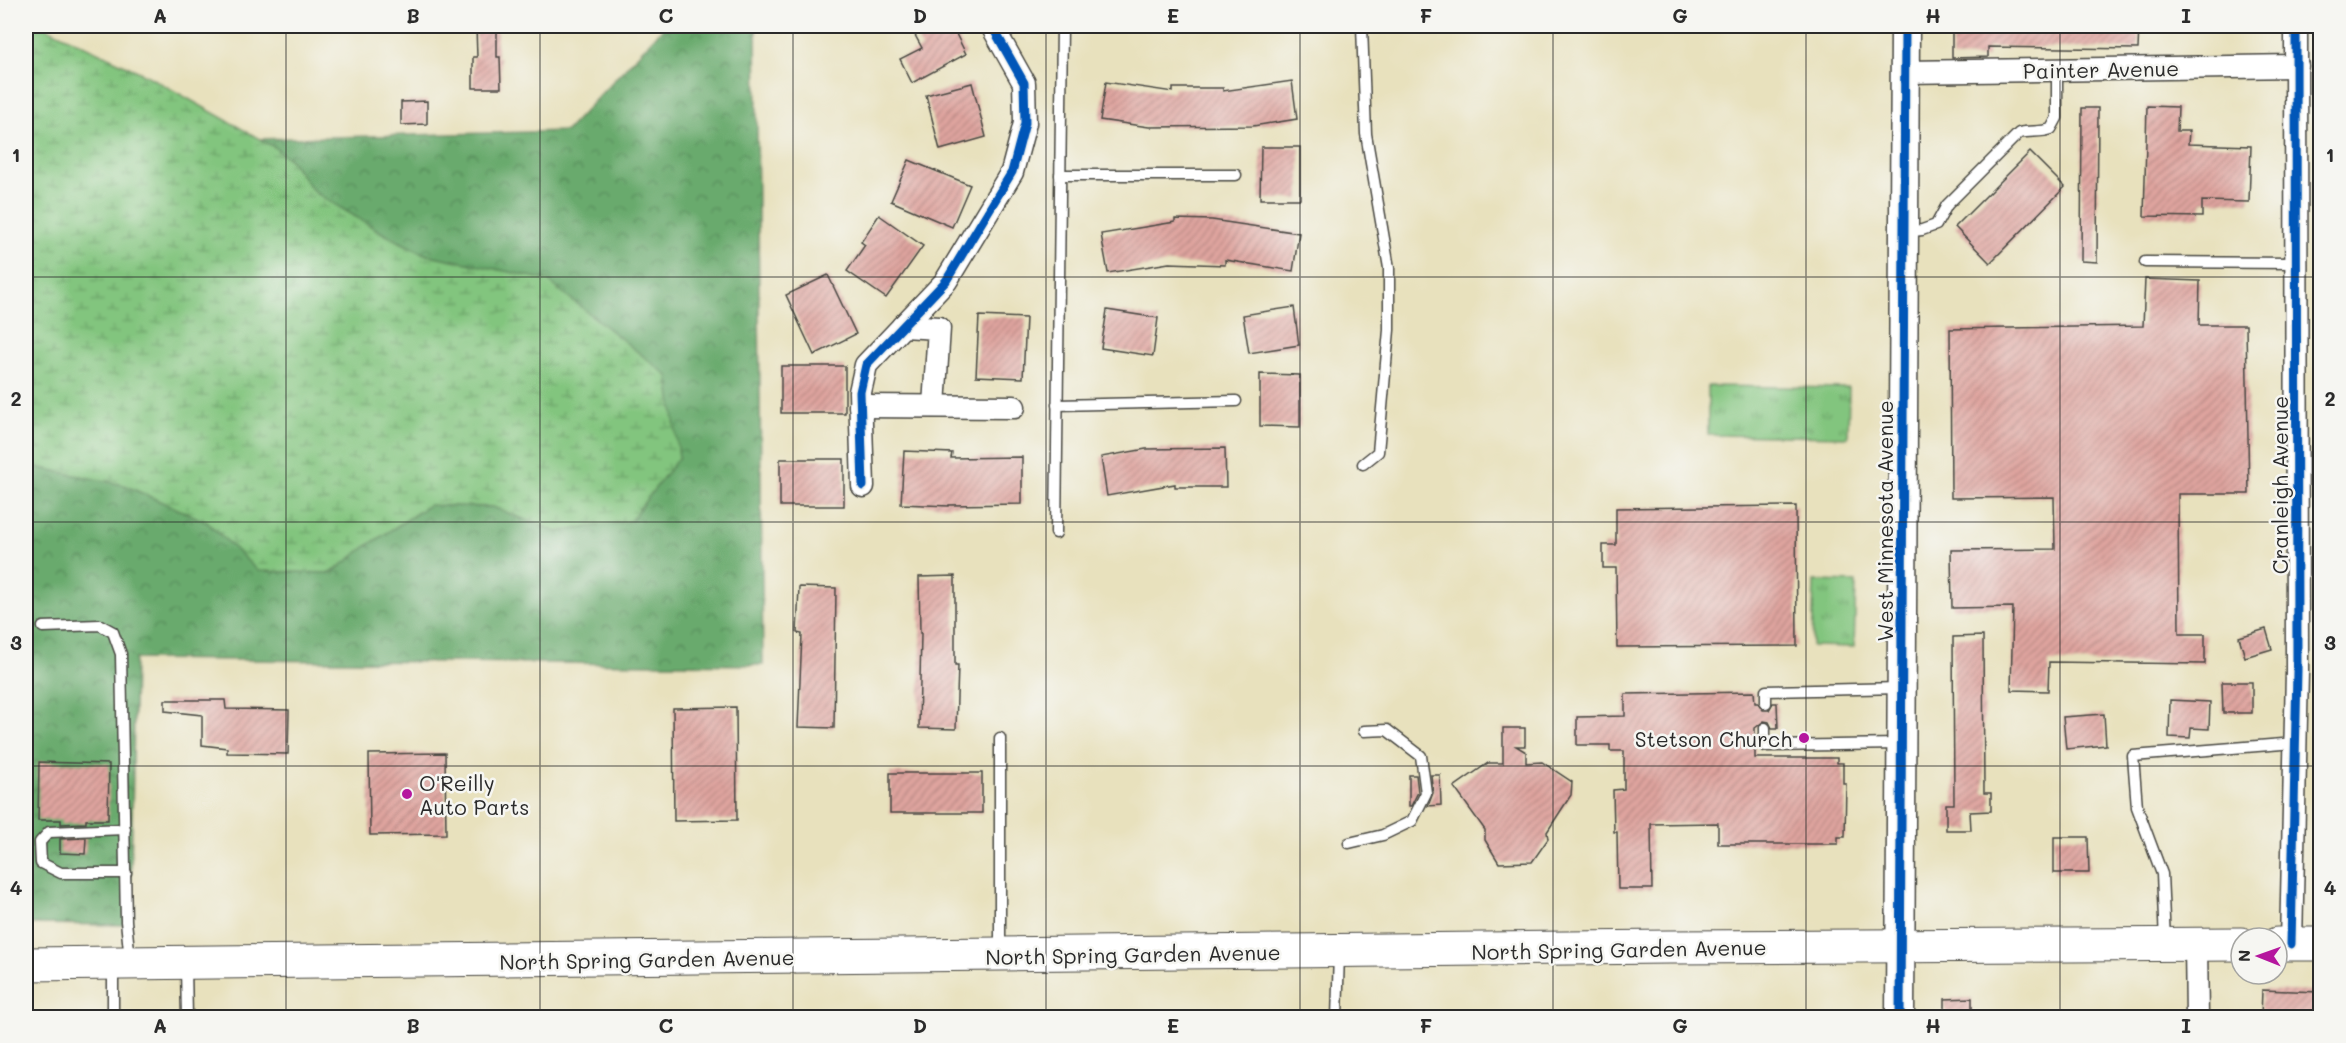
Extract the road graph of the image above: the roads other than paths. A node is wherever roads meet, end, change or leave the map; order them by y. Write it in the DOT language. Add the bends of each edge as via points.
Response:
graph roads {
  1 [pos="992,26"];
  2 [pos="1062,26"];
  3 [pos="1362,26"];
  4 [pos="1905,26"];
  5 [pos="2296,26"];
  6 [pos="2296,66"];
  7 [pos="2056,70"];
  8 [pos="1905,72"];
  9 [pos="1060,175"];
  10 [pos="1236,175"];
  11 [pos="1904,232"];
  12 [pos="2145,262"];
  13 [pos="2297,263"];
  14 [pos="903,326"];
  15 [pos="1236,401"];
  16 [pos="1057,405"];
  17 [pos="860,406"];
  18 [pos="934,406"];
  19 [pos="1014,407"];
  20 [pos="1363,464"];
  21 [pos="863,486"];
  22 [pos="1056,533"];
  23 [pos="43,627"];
  24 [pos="1901,688"];
  25 [pos="1766,703"];
  26 [pos="1765,728"];
  27 [pos="1364,731"];
  28 [pos="1000,738"];
  29 [pos="2296,743"];
  30 [pos="1900,744"];
  31 [pos="125,829"];
  32 [pos="1349,843"];
  33 [pos="126,873"];
  34 [pos="2229,944"];
  35 [pos="2296,944"];
  36 [pos="2180,945"];
  37 [pos="1899,947"];
  38 [pos="1339,952"];
  39 [pos="1000,956"];
  40 [pos="186,963"];
  41 [pos="26,964"];
  42 [pos="122,964"];
  43 [pos="113,1017"];
  44 [pos="187,1017"];
  45 [pos="1337,1017"];
  46 [pos="1900,1017"];
  47 [pos="2197,1017"];
  1 -- 14 [label="street" via="1024,83 1025,123 1012,172 946,281"];
  2 -- 9 [label="lane"];
  3 -- 20 [label="lane" via="1366,134 1389,268 1389,330 1378,452"];
  4 -- 8 [label="street, West Minnesota Avenue"];
  5 -- 6 [label="street, Cranleigh Avenue"];
  6 -- 7 [label="street, Painter Avenue"];
  6 -- 13 [label="street, Cranleigh Avenue"];
  7 -- 8 [label="street, Painter Avenue"];
  7 -- 11 [label="lane" via="2057,118 2051,129 2019,133 1947,205 1936,225"];
  8 -- 11 [label="street, West Minnesota Avenue"];
  9 -- 10 [label="lane"];
  9 -- 16 [label="lane"];
  11 -- 24 [label="street, West Minnesota Avenue"];
  12 -- 13 [label="lane"];
  13 -- 29 [label="street, Cranleigh Avenue"];
  14 -- 17 [label="street" via="866,364"];
  14 -- 18 [label="street" via="939,328"];
  15 -- 16 [label="lane"];
  16 -- 22 [label="lane"];
  17 -- 18 [label="street"];
  17 -- 21 [label="street"];
  18 -- 19 [label="street"];
  23 -- 31 [label="lane" via="100,625 113,632 121,654"];
  24 -- 25 [label="lane" via="1766,691"];
  24 -- 30 [label="street, West Minnesota Avenue"];
  26 -- 30 [label="lane" via="1765,746"];
  27 -- 32 [label="lane" via="1387,730 1421,756 1426,793 1412,821 1383,835"];
  28 -- 39 [label="lane"];
  29 -- 35 [label="street, Cranleigh Avenue"];
  29 -- 36 [label="lane" via="2133,756 2137,807 2162,874"];
  30 -- 37 [label="street, West Minnesota Avenue"];
  31 -- 33 [label="lane"];
  31 -- 33 [label="lane" via="49,832 40,842 41,863 61,873"];
  33 -- 42 [label="lane"];
  34 -- 36 [label="highway, North Spring Garden Avenue"];
  36 -- 37 [label="highway, North Spring Garden Avenue"];
  36 -- 47 [label="street"];
  37 -- 38 [label="highway, North Spring Garden Avenue"];
  37 -- 46 [label="street, West Minnesota Avenue"];
  38 -- 39 [label="highway, North Spring Garden Avenue"];
  38 -- 45 [label="lane"];
  39 -- 40 [label="highway, North Spring Garden Avenue"];
  40 -- 42 [label="highway, North Spring Garden Avenue"];
  40 -- 44 [label="lane"];
  41 -- 42 [label="highway, North Spring Garden Avenue"];
  42 -- 43 [label="lane"];
}
